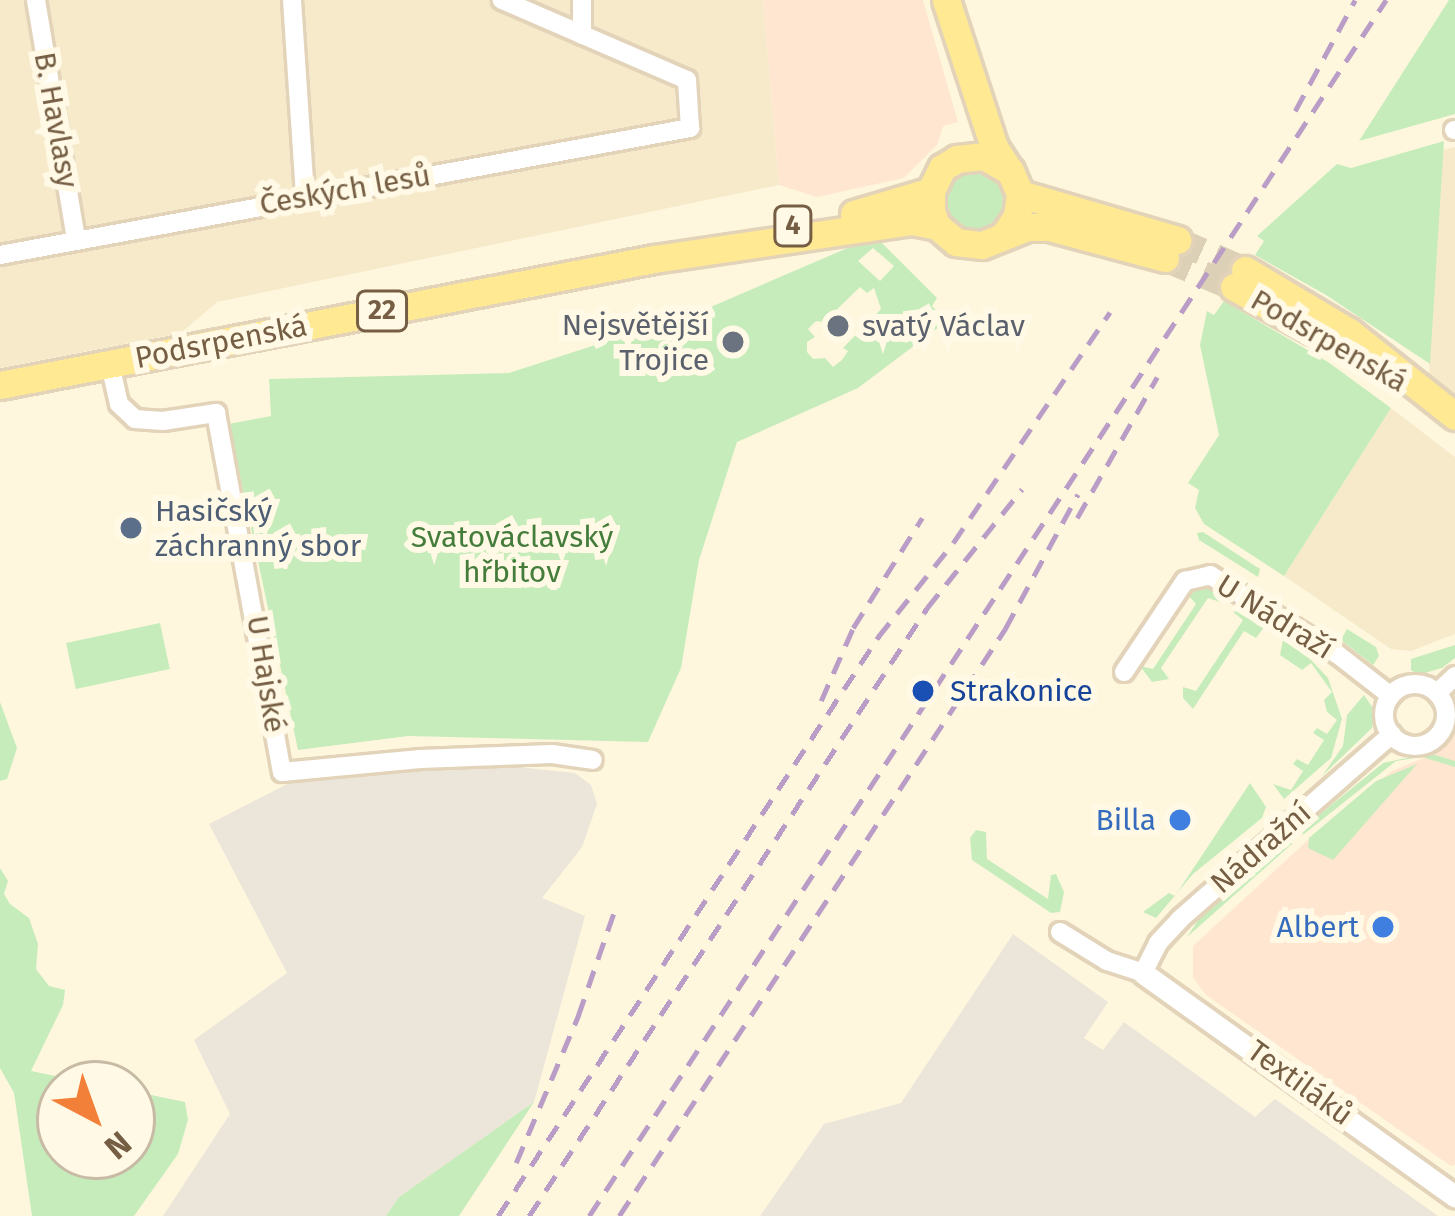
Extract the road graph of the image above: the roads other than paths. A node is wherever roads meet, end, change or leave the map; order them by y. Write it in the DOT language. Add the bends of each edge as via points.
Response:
graph roads {
  1 [pos="36,0"];
  2 [pos="292,0"];
  3 [pos="502,0"];
  4 [pos="582,0"];
  5 [pos="946,0"];
  6 [pos="582,35"];
  7 [pos="967,73"];
  8 [pos="957,159"];
  9 [pos="1015,183"];
  10 [pos="931,191"];
  11 [pos="305,197"];
  12 [pos="937,226"];
  13 [pos="1005,234"];
  14 [pos="76,240"];
  15 [pos="0,255"];
  16 [pos="654,259"];
  17 [pos="1239,279"];
  18 [pos="110,364"];
  19 [pos="0,385"];
  20 [pos="1455,416"];
  21 [pos="1124,672"];
  22 [pos="1455,676"];
  23 [pos="1437,693"];
  24 [pos="1391,696"];
  25 [pos="1392,734"];
  26 [pos="593,760"];
  27 [pos="1060,932"];
  28 [pos="1143,973"];
  29 [pos="1455,1196"];
  1 -- 14 [label="street, B. Havlasy"];
  2 -- 11 [label="street"];
  3 -- 6 [label="street"];
  4 -- 6 [label="street"];
  5 -- 7 [label="main road"];
  6 -- 11 [label="street, Českých lesů" via="687,80 690,128"];
  7 -- 8 [label="main road" via="975,133"];
  7 -- 9 [label="main road"];
  8 -- 9 [label="main road, Podsrpenská" via="984,156"];
  8 -- 10 [label="main road"];
  9 -- 13 [label="main road" via="1018,216"];
  9 -- 13 [label="main road, Podsrpenská" via="1171,249 1049,227"];
  10 -- 12 [label="main road"];
  10 -- 16 [label="main road, Podsrpenská / 4"];
  11 -- 14 [label="street, Českých lesů"];
  12 -- 13 [label="main road, Podsrpenská" via="969,246"];
  12 -- 16 [label="main road, Podsrpenská / 22" via="913,221"];
  14 -- 15 [label="street, Českých lesů"];
  16 -- 18 [label="main road, Podsrpenská / 22"];
  17 -- 20 [label="main road, Podsrpenská" via="1365,344"];
  18 -- 19 [label="main road, Podsrpenská / 22"];
  18 -- 26 [label="street, U Hajské" via="118,404 135,419 216,413 282,772 420,759"];
  21 -- 24 [label="street, U Nádraží" via="1180,588 1210,575"];
  22 -- 23 [label="street"];
  23 -- 24 [label="street" via="1415,684"];
  23 -- 25 [label="street" via="1446,717 1436,737 1415,745"];
  24 -- 25 [label="street" via="1385,717"];
  25 -- 28 [label="street, Nádražní" via="1180,919"];
  27 -- 28 [label="street" via="1106,962"];
  28 -- 29 [label="street, Textiláků"];
}
